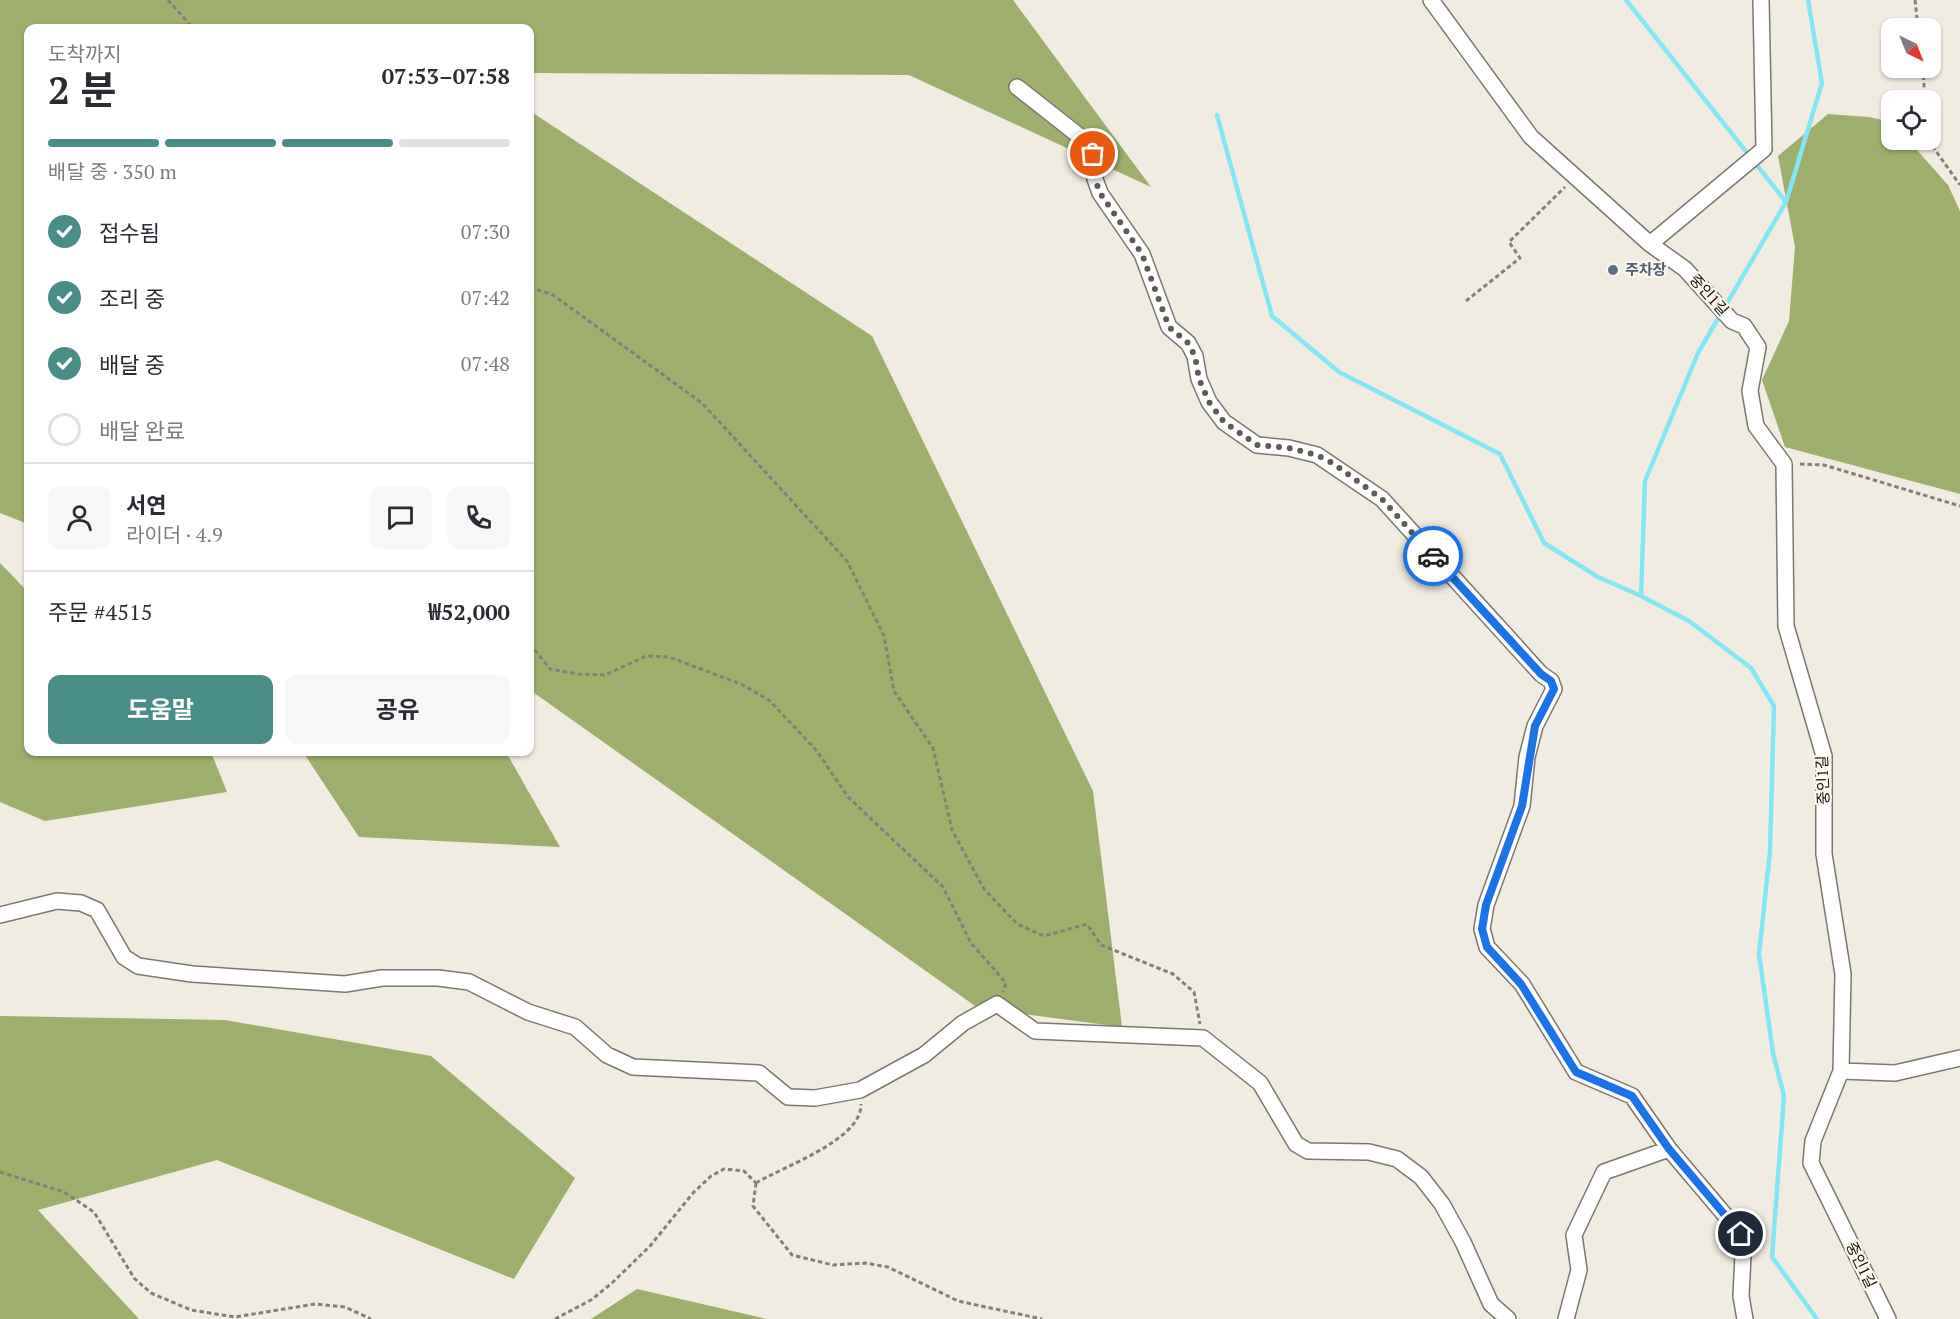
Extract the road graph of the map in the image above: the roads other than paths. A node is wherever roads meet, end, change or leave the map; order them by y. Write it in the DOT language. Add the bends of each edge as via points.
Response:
graph roads {
  1 [pos="1431,0"];
  2 [pos="1761,0"];
  3 [pos="1017,87"];
  4 [pos="1650,244"];
  5 [pos="0,915"];
  6 [pos="1960,1058"];
  7 [pos="1841,1071"];
  8 [pos="1669,1149"];
  9 [pos="1508,1319"];
  10 [pos="1566,1319"];
  11 [pos="1745,1319"];
  12 [pos="1888,1319"];
  1 -- 4 [label="street, 중인1길" via="1531,137"];
  2 -- 4 [label="street" via="1764,149"];
  3 -- 8 [label="street" via="1078,135 1093,154 1100,193 1142,254 1169,327 1188,343 1202,387 1224,422 1257,445 1317,455 1382,499 1551,681 1554,689 1531,740 1522,806 1486,905 1482,929 1487,947 1521,984 1576,1072 1632,1096"];
  4 -- 7 [label="street, 중인1길" via="1685,269 1732,321 1744,326 1758,347 1750,391 1756,426 1784,464 1786,626 1824,756 1824,854 1843,974"];
  5 -- 9 [label="street" via="57,901 81,903 97,910 124,957 138,966 192,974 345,984 382,978 469,982 528,1012 574,1027 607,1055 633,1067 759,1073 788,1096 815,1098 860,1090 924,1055 963,1023 998,1004 1035,1031 1203,1038 1260,1083 1296,1144 1308,1151 1370,1152 1397,1159 1421,1177 1463,1242 1491,1304"];
  6 -- 7 [label="street" via="1895,1073"];
  7 -- 12 [label="street, 중인1길" via="1813,1141 1811,1163"];
  8 -- 10 [label="street" via="1604,1172 1574,1235 1579,1270"];
  8 -- 11 [label="street" via="1741,1234"];
}
